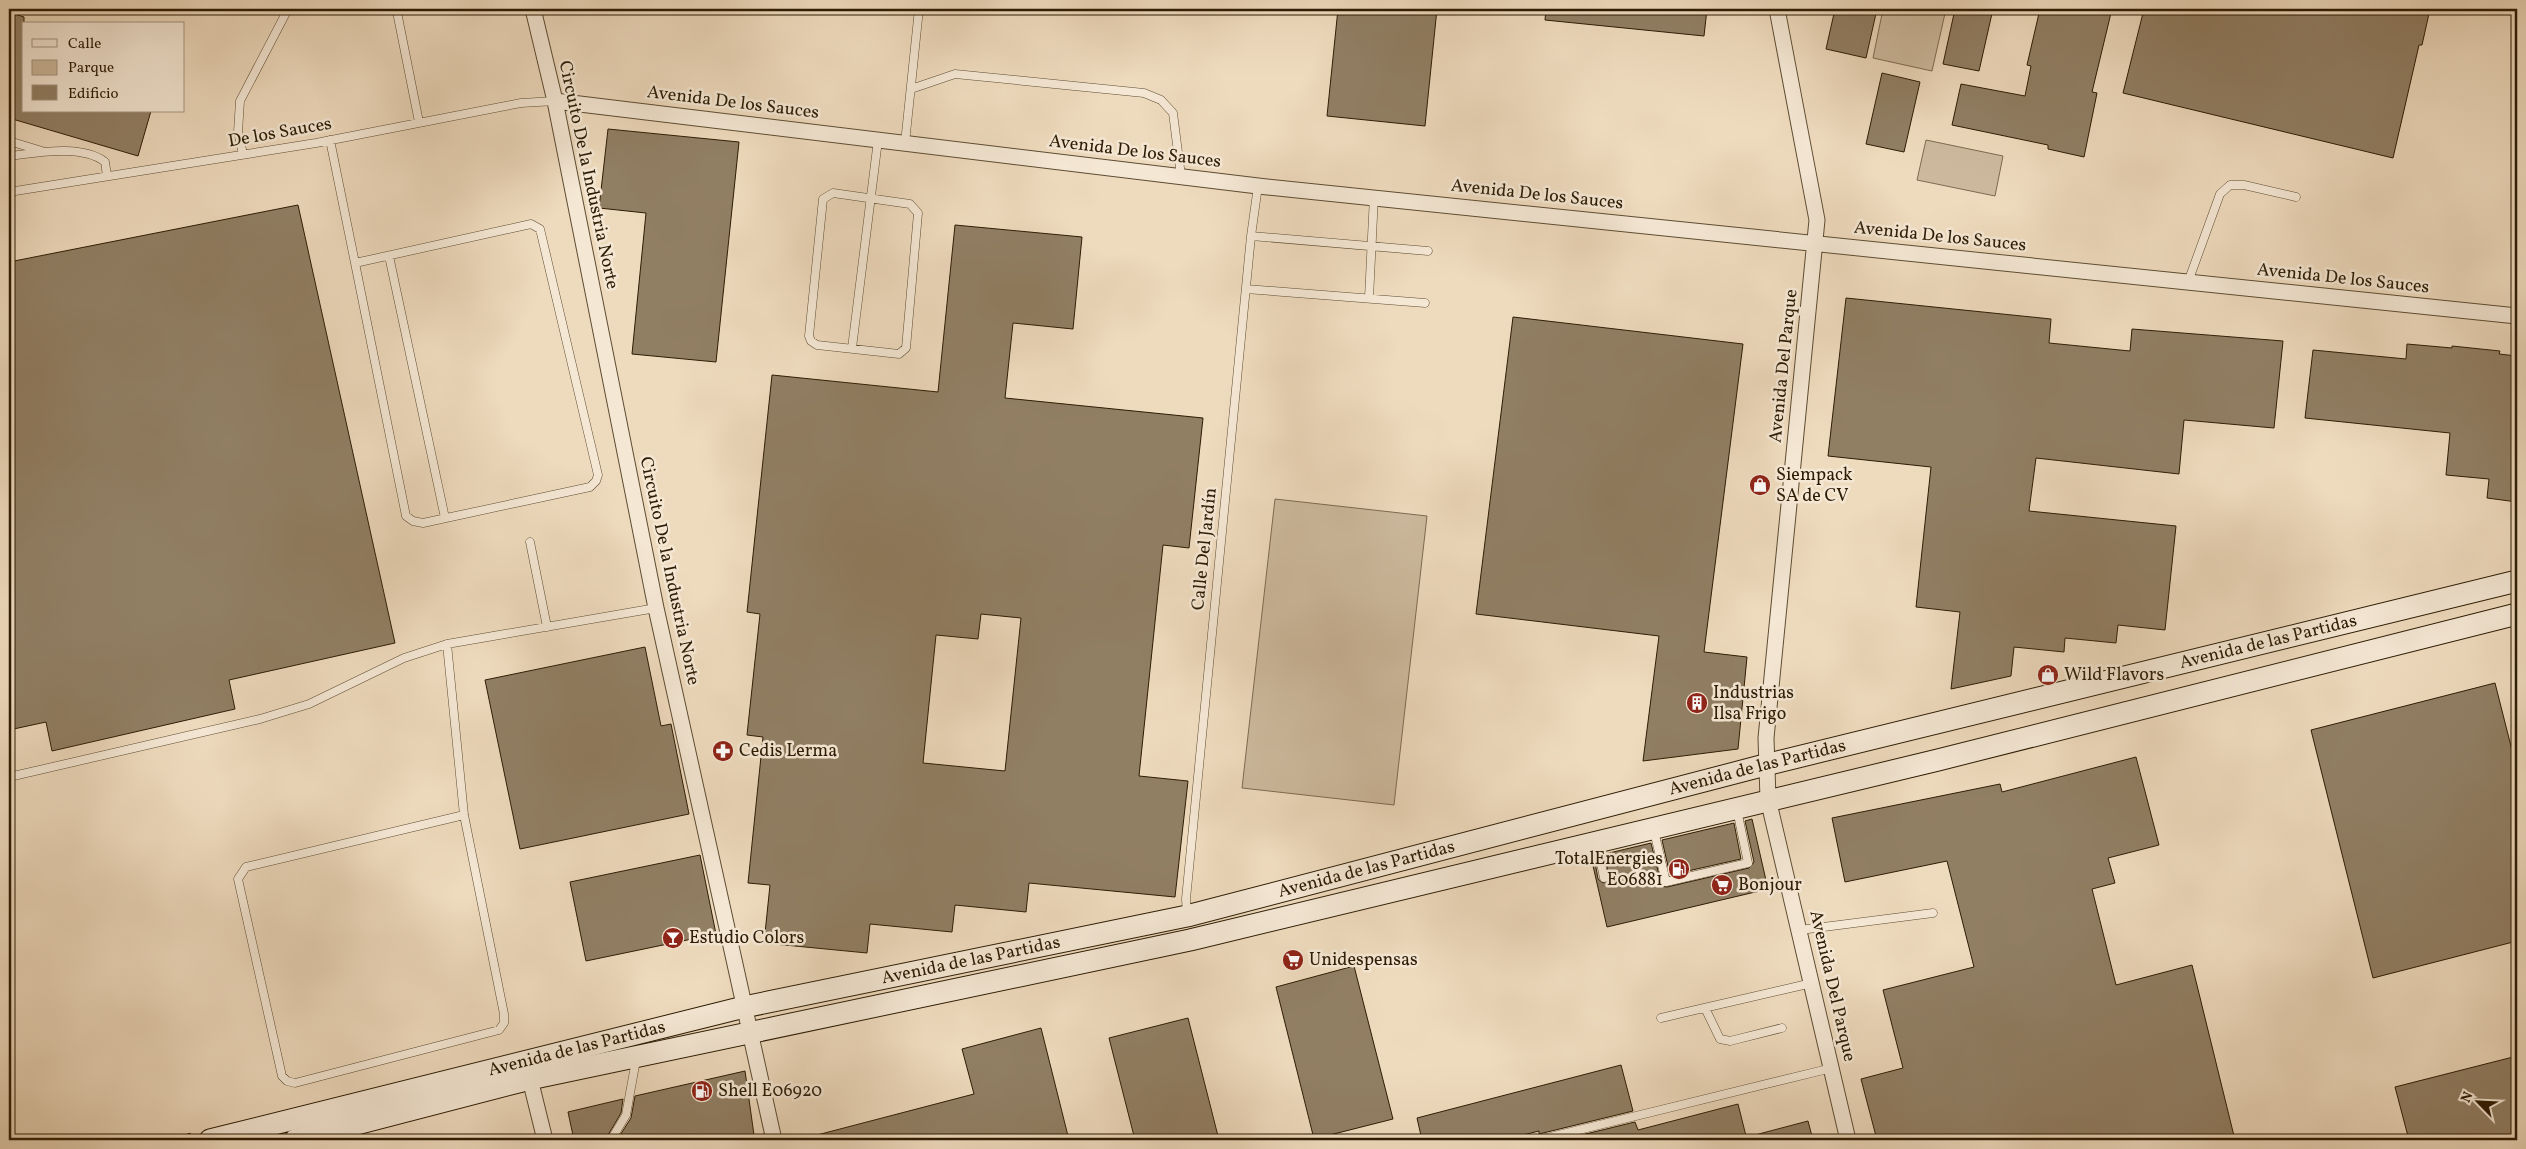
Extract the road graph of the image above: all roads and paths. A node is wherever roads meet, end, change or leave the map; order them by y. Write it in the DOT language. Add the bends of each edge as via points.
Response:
graph roads {
  1 [pos="288,9"];
  2 [pos="533,9"];
  3 [pos="919,9"];
  4 [pos="1777,9"];
  5 [pos="397,12"];
  6 [pos="910,89"];
  7 [pos="555,101"];
  8 [pos="419,122"];
  9 [pos="330,140"];
  10 [pos="878,140"];
  11 [pos="9,141"];
  12 [pos="905,143"];
  13 [pos="46,152"];
  14 [pos="243,154"];
  15 [pos="9,156"];
  16 [pos="107,176"];
  17 [pos="1181,176"];
  18 [pos="1258,186"];
  19 [pos="9,192"];
  20 [pos="1374,196"];
  21 [pos="870,197"];
  22 [pos="2296,197"];
  23 [pos="1251,236"];
  24 [pos="1815,243"];
  25 [pos="1372,246"];
  26 [pos="1428,251"];
  27 [pos="389,256"];
  28 [pos="355,263"];
  29 [pos="2188,282"];
  30 [pos="1246,289"];
  31 [pos="1369,298"];
  32 [pos="1424,303"];
  33 [pos="2517,316"];
  34 [pos="852,348"];
  35 [pos="446,518"];
  36 [pos="530,542"];
  37 [pos="2517,581"];
  38 [pos="656,608"];
  39 [pos="2517,614"];
  40 [pos="547,626"];
  41 [pos="447,644"];
  42 [pos="1765,765"];
  43 [pos="9,777"];
  44 [pos="1768,799"];
  45 [pos="1737,809"];
  46 [pos="464,815"];
  47 [pos="1654,829"];
  48 [pos="1597,844"];
  49 [pos="1604,878"];
  50 [pos="1646,878"];
  51 [pos="1666,882"];
  52 [pos="1933,912"];
  53 [pos="1187,916"];
  54 [pos="1800,930"];
  55 [pos="1812,983"];
  56 [pos="744,1007"];
  57 [pos="1706,1008"];
  58 [pos="1661,1018"];
  59 [pos="1782,1028"];
  60 [pos="750,1034"];
  61 [pos="636,1055"];
  62 [pos="1832,1068"];
  63 [pos="530,1079"];
  64 [pos="774,1138"];
  65 [pos="210,1140"];
  66 [pos="295,1140"];
  67 [pos="545,1140"];
  68 [pos="610,1140"];
  69 [pos="756,1140"];
  70 [pos="1538,1140"];
  71 [pos="1848,1140"];
  1 -- 14 [label="lane" via="240,101 238,132"];
  2 -- 7 [label="street, Circuito De la Industria Norte"];
  3 -- 6 [label="lane"];
  4 -- 24 [label="street, Avenida Del Parque" via="1814,199 1817,220"];
  5 -- 8 [label="lane"];
  6 -- 12 [label="lane"];
  6 -- 17 [label="lane" via="955,74 1144,93 1161,100 1173,113"];
  7 -- 8 [label="lane, De los Sauces" via="521,103"];
  7 -- 10 [label="street, Avenida De los Sauces"];
  7 -- 38 [label="street, Circuito De la Industria Norte"];
  8 -- 9 [label="lane, De los Sauces"];
  9 -- 14 [label="lane, De los Sauces"];
  9 -- 28 [label="lane"];
  10 -- 12 [label="street, Avenida De los Sauces"];
  10 -- 21 [label="lane"];
  11 -- 13 [label="lane"];
  12 -- 17 [label="street, Avenida De los Sauces"];
  13 -- 15 [label="lane"];
  13 -- 16 [label="lane" via="96,155 105,162"];
  14 -- 16 [label="lane, De los Sauces"];
  16 -- 19 [label="lane, De los Sauces"];
  17 -- 18 [label="street, Avenida De los Sauces"];
  18 -- 20 [label="street, Avenida De los Sauces"];
  18 -- 23 [label="lane, Calle Del Jardín"];
  20 -- 24 [label="street, Avenida De los Sauces"];
  20 -- 25 [label="lane"];
  21 -- 34 [label="lane"];
  21 -- 34 [label="lane" via="832,193 823,198 809,336 817,345"];
  21 -- 34 [label="lane" via="910,204 918,213 906,348 899,354"];
  22 -- 29 [label="lane" via="2230,184 2220,194"];
  23 -- 25 [label="lane"];
  23 -- 30 [label="lane, Calle Del Jardín"];
  24 -- 29 [label="street, Avenida De los Sauces"];
  24 -- 42 [label="street, Avenida Del Parque"];
  25 -- 26 [label="lane"];
  25 -- 31 [label="lane"];
  27 -- 28 [label="lane"];
  27 -- 35 [label="lane"];
  27 -- 35 [label="lane" via="531,224 540,229 598,475 590,487"];
  28 -- 35 [label="lane" via="406,516 413,522 423,523"];
  29 -- 33 [label="street, Avenida De los Sauces"];
  30 -- 31 [label="lane"];
  30 -- 53 [label="lane, Calle Del Jardín" via="1186,899"];
  31 -- 32 [label="lane"];
  36 -- 40 [label="lane"];
  37 -- 42 [label="main road, Avenida de las Partidas"];
  38 -- 40 [label="lane"];
  38 -- 56 [label="street, Circuito De la Industria Norte"];
  39 -- 44 [label="main road, Avenida de las Partidas" via="1938,760"];
  40 -- 41 [label="lane"];
  41 -- 43 [label="lane" via="404,658 309,704 260,719"];
  41 -- 46 [label="lane"];
  42 -- 44 [label="street, Avenida Del Parque"];
  42 -- 53 [label="main road, Avenida de las Partidas"];
  44 -- 45 [label="main road, Avenida de las Partidas"];
  44 -- 54 [label="street, Avenida Del Parque"];
  45 -- 47 [label="main road, Avenida de las Partidas"];
  45 -- 51 [label="lane" via="1748,862"];
  46 -- 46 [label="lane" via="504,1023 499,1030 295,1083 287,1081 282,1076 238,879 241,872 246,867"];
  47 -- 48 [label="main road, Avenida de las Partidas"];
  47 -- 51 [label="lane"];
  48 -- 49 [label="lane"];
  48 -- 60 [label="main road, Avenida de las Partidas" via="1190,940"];
  50 -- 51 [label="lane"];
  52 -- 54 [label="lane"];
  53 -- 56 [label="main road, Avenida de las Partidas"];
  54 -- 55 [label="street, Avenida Del Parque"];
  55 -- 57 [label="lane"];
  55 -- 62 [label="street, Avenida Del Parque"];
  56 -- 60 [label="street, Circuito De la Industria Norte"];
  56 -- 65 [label="main road, Avenida de las Partidas"];
  57 -- 58 [label="lane"];
  57 -- 59 [label="lane" via="1720,1039 1730,1041"];
  60 -- 61 [label="main road, Avenida de las Partidas"];
  60 -- 64 [label="street, Circuito De la Industria Norte"];
  61 -- 63 [label="main road, Avenida de las Partidas"];
  61 -- 68 [label="lane" via="626,1115"];
  62 -- 70 [label="lane"];
  62 -- 71 [label="street, Avenida Del Parque"];
  63 -- 66 [label="main road, Avenida de las Partidas"];
  63 -- 67 [label="street"];
  64 -- 69 [label="lane"];
}
